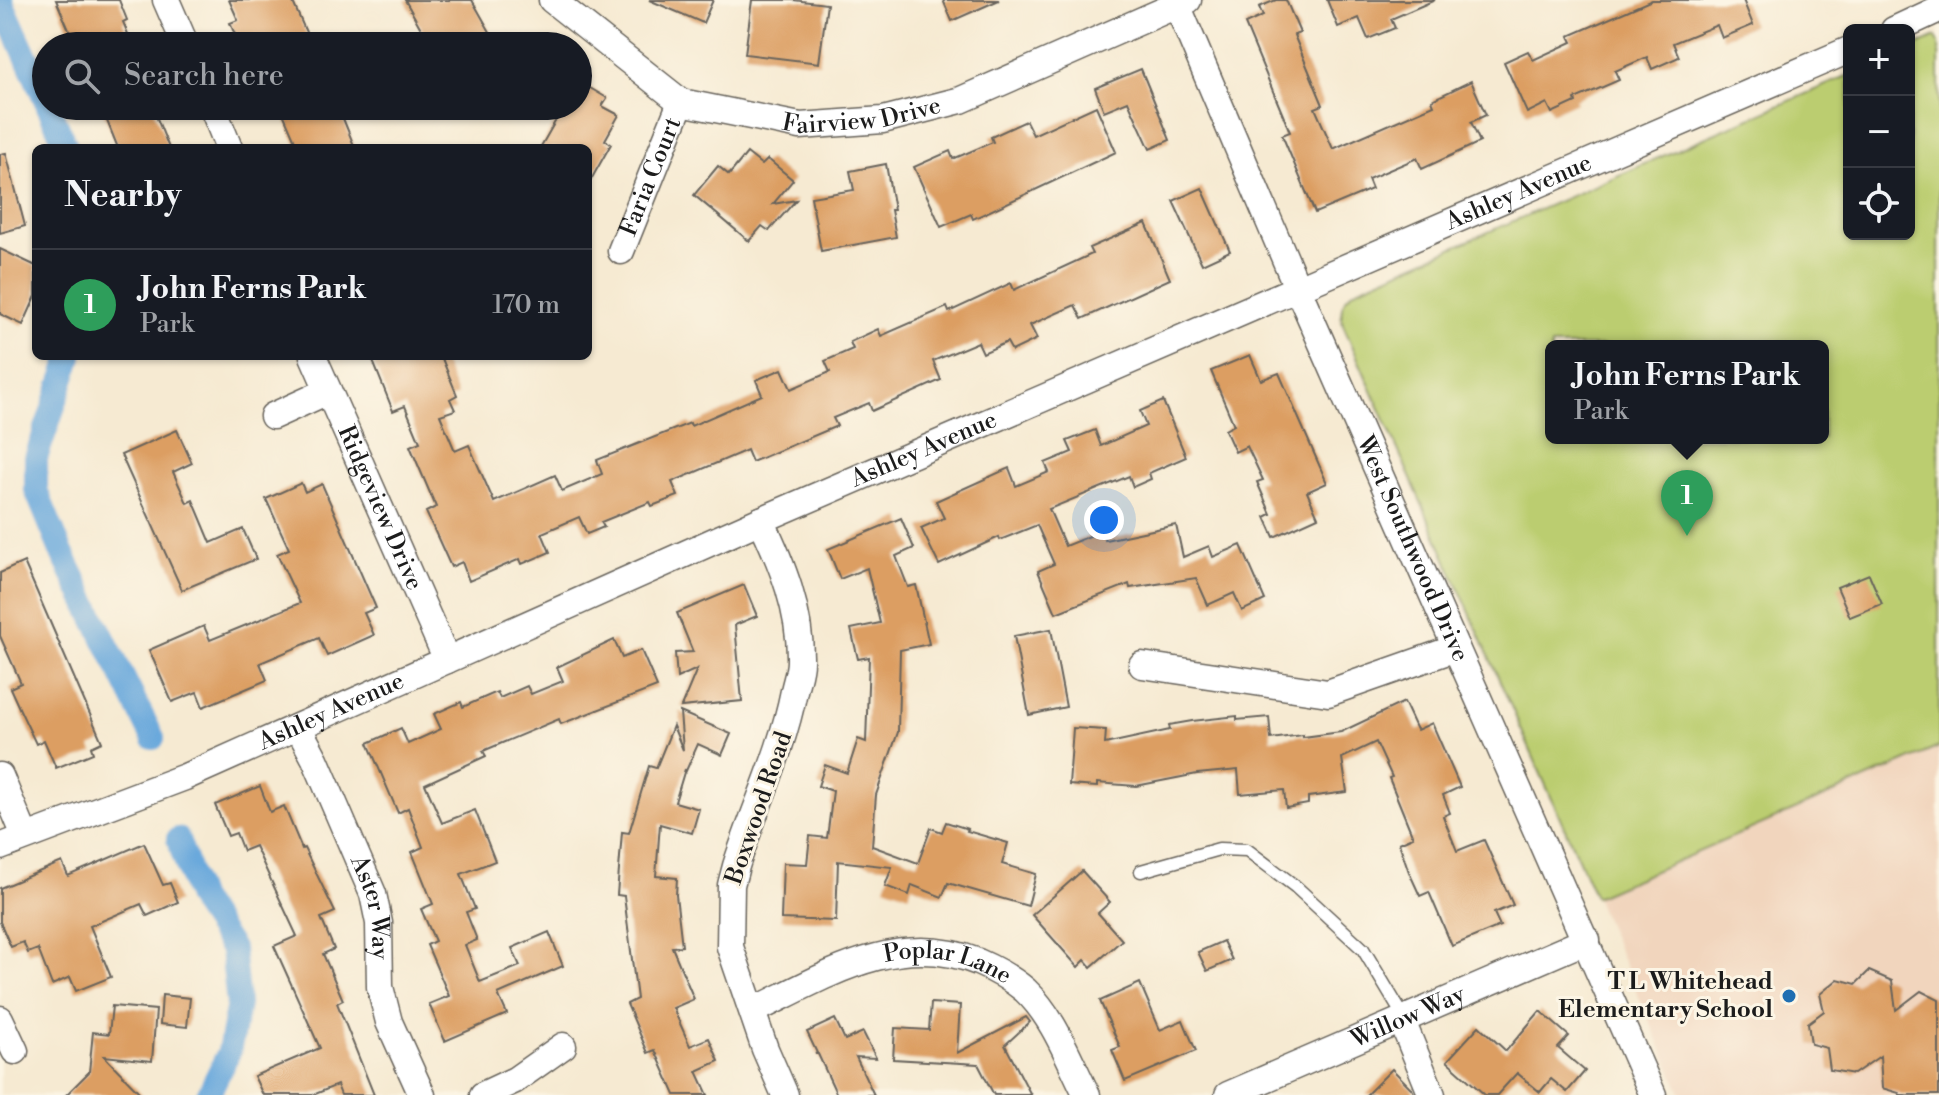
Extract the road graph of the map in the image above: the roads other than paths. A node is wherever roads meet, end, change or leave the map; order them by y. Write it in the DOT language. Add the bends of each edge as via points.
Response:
graph roads {
  1 [pos="166,0"];
  2 [pos="552,0"];
  3 [pos="1180,2"];
  4 [pos="1939,9"];
  5 [pos="1907,24"];
  6 [pos="180,32"];
  7 [pos="1843,53"];
  8 [pos="681,102"];
  9 [pos="218,120"];
  10 [pos="227,144"];
  11 [pos="621,251"];
  12 [pos="1297,287"];
  13 [pos="315,360"];
  14 [pos="328,391"];
  15 [pos="273,416"];
  16 [pos="761,520"];
  17 [pos="1456,648"];
  18 [pos="447,660"];
  19 [pos="1142,665"];
  20 [pos="298,727"];
  21 [pos="0,776"];
  22 [pos="25,836"];
  23 [pos="0,847"];
  24 [pos="1141,871"];
  25 [pos="1587,940"];
  26 [pos="753,1011"];
  27 [pos="0,1019"];
  28 [pos="1404,1020"];
  29 [pos="563,1046"];
  30 [pos="15,1051"];
  31 [pos="422,1095"];
  32 [pos="483,1095"];
  33 [pos="785,1095"];
  34 [pos="1087,1095"];
  35 [pos="1228,1095"];
  36 [pos="1432,1095"];
  37 [pos="1653,1095"];
  1 -- 6 [label="street"];
  2 -- 8 [label="street, Fairview Drive"];
  3 -- 8 [label="street, Fairview Drive" via="961,100 883,120 800,126"];
  3 -- 12 [label="street, West Southwood Drive"];
  4 -- 5 [label="street"];
  7 -- 12 [label="street, Ashley Avenue"];
  8 -- 11 [label="street, Faria Court"];
  9 -- 10 [label="street"];
  12 -- 16 [label="street, Ashley Avenue"];
  12 -- 17 [label="street, West Southwood Drive"];
  13 -- 14 [label="street, Ridgeview Drive"];
  14 -- 15 [label="street"];
  14 -- 18 [label="street, Ridgeview Drive"];
  16 -- 18 [label="street, Ashley Avenue"];
  16 -- 26 [label="street, Boxwood Road" via="790,593 800,664 788,725 731,885 730,947"];
  17 -- 19 [label="street" via="1328,693"];
  17 -- 25 [label="street, West Southwood Drive"];
  18 -- 20 [label="street, Ashley Avenue"];
  20 -- 22 [label="street, Ashley Avenue" via="185,777"];
  20 -- 31 [label="street, Aster Way" via="373,894 380,987 389,1022"];
  21 -- 22 [label="street"];
  22 -- 23 [label="street, Ashley Avenue"];
  24 -- 28 [label="lane" via="1219,849 1247,850 1363,949"];
  25 -- 28 [label="street, Willow Way"];
  25 -- 37 [label="street, West Southwood Drive"];
  26 -- 33 [label="street, Boxwood Road"];
  26 -- 34 [label="street, Poplar Lane" via="877,955 953,952 994,969 1025,990 1049,1022"];
  27 -- 30 [label="street"];
  28 -- 35 [label="street, Willow Way"];
  28 -- 36 [label="street"];
  29 -- 32 [label="street"];
}
